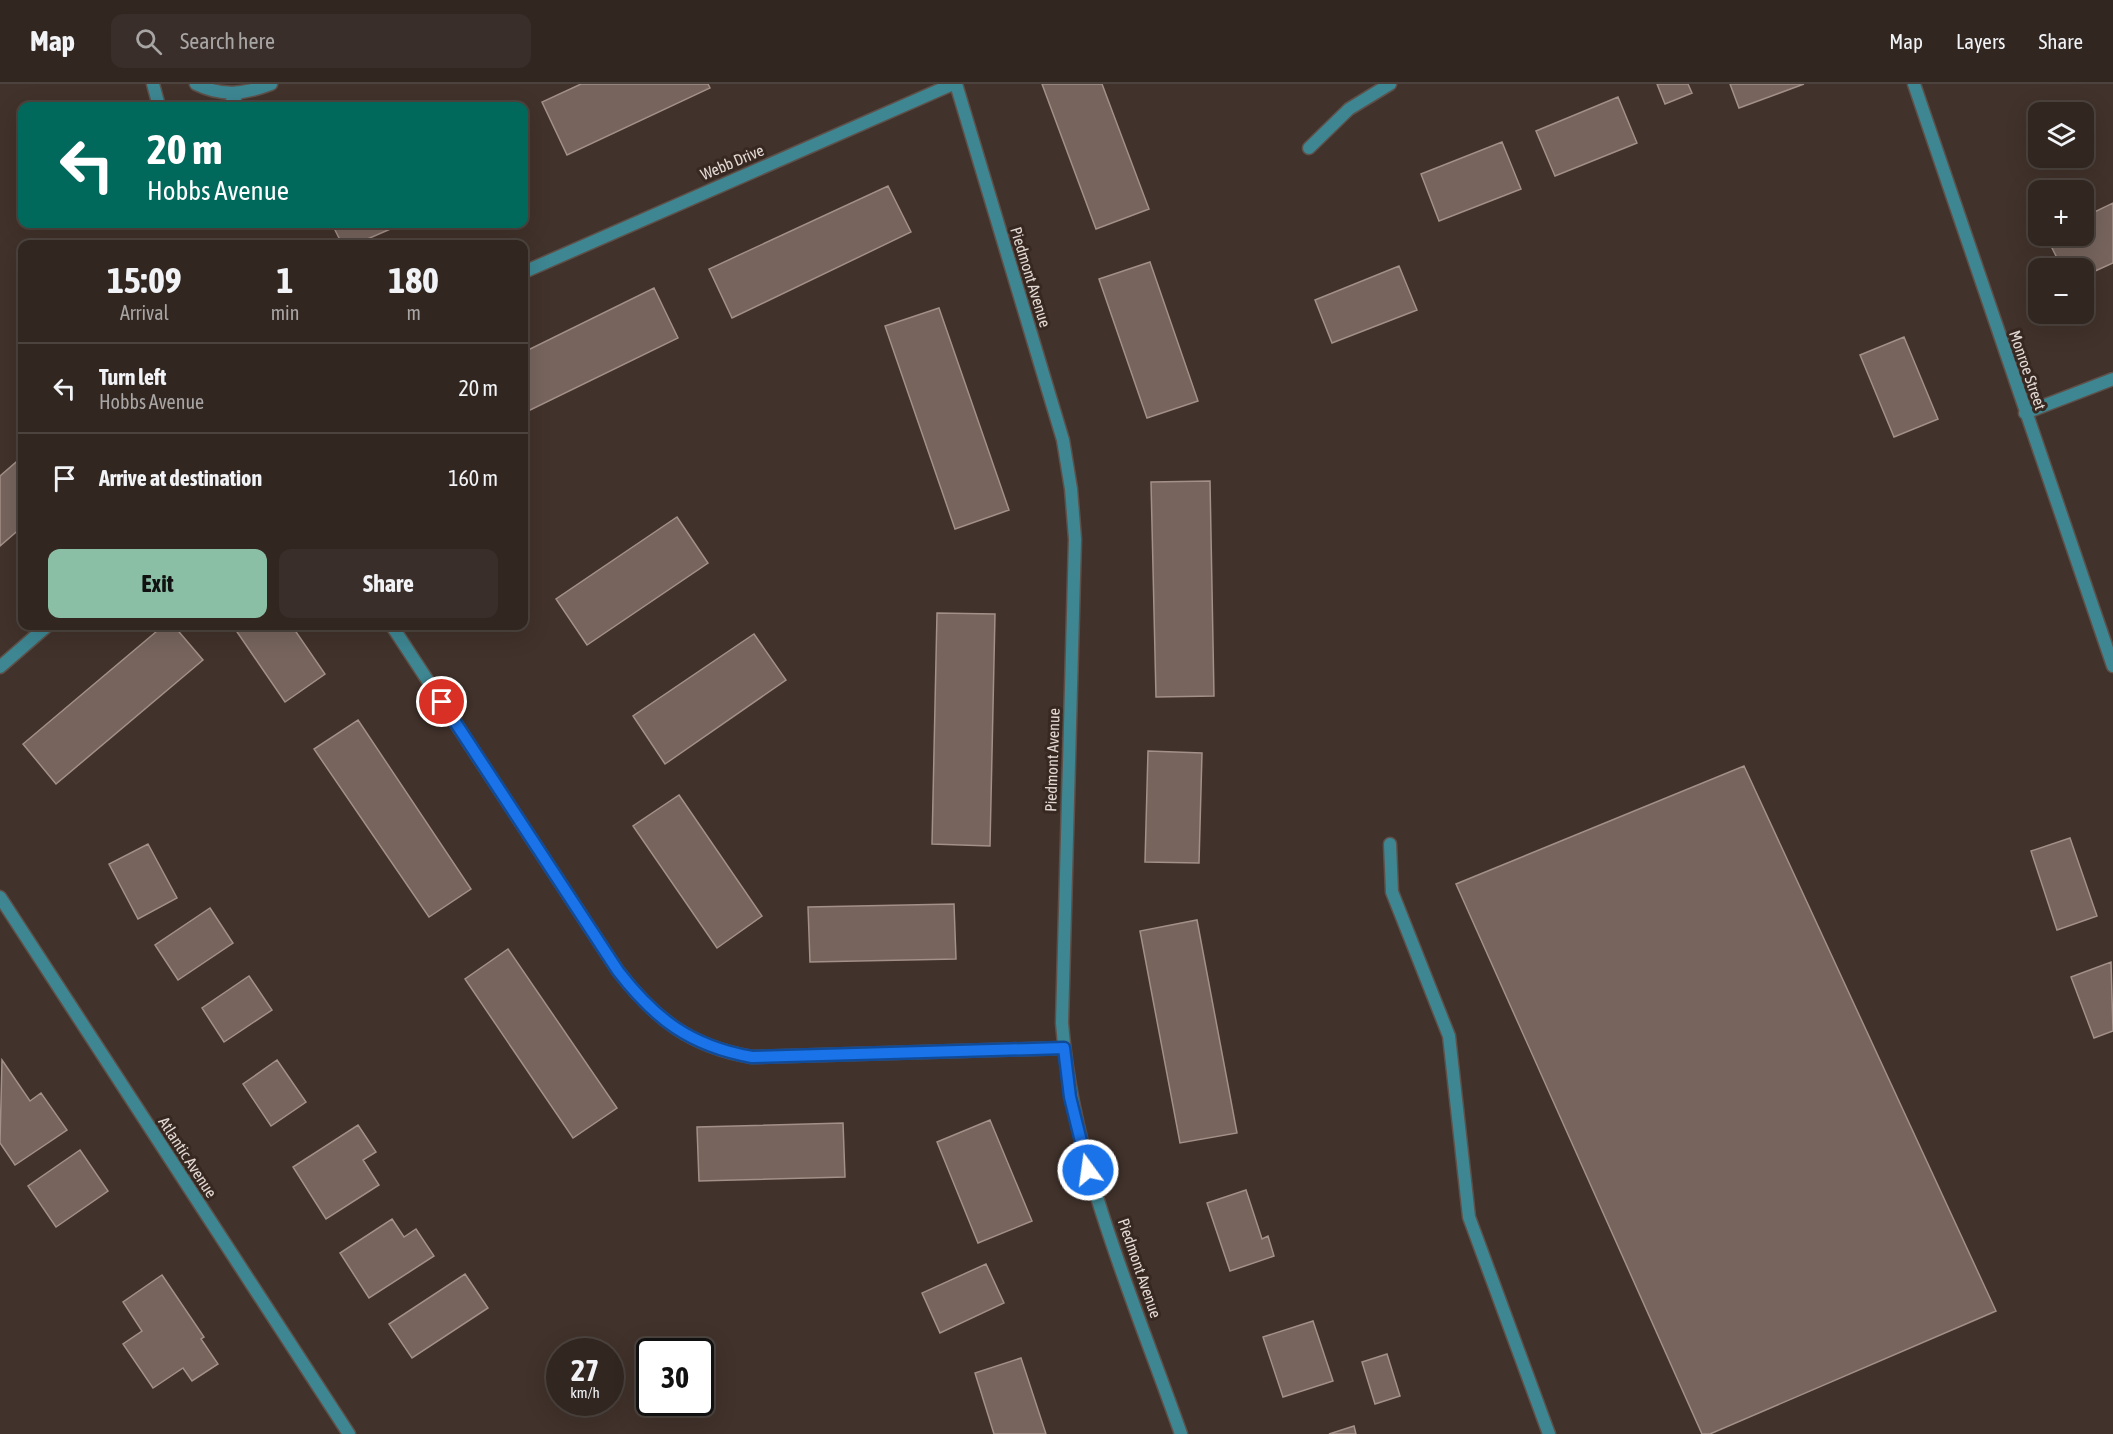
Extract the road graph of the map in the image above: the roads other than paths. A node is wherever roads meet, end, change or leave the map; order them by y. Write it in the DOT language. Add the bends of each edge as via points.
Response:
graph roads {
  1 [pos="153,84"];
  2 [pos="196,84"];
  3 [pos="271,84"];
  4 [pos="955,84"];
  5 [pos="1390,84"];
  6 [pos="1914,84"];
  7 [pos="238,93"];
  8 [pos="158,102"];
  9 [pos="232,102"];
  10 [pos="1309,148"];
  11 [pos="528,270"];
  12 [pos="2113,379"];
  13 [pos="2025,412"];
  14 [pos="42,630"];
  15 [pos="395,630"];
  16 [pos="2113,666"];
  17 [pos="0,667"];
  18 [pos="1390,844"];
  19 [pos="0,897"];
  20 [pos="1064,1048"];
  21 [pos="350,1434"];
  22 [pos="1181,1434"];
  23 [pos="1549,1434"];
  1 -- 8 [label="street"];
  2 -- 7 [label="street" via="220,93"];
  3 -- 7 [label="street"];
  4 -- 11 [label="street, Webb Drive"];
  4 -- 20 [label="street, Piedmont Avenue" via="1063,440 1071,489 1075,539"];
  5 -- 10 [label="street" via="1349,109"];
  6 -- 13 [label="street, Monroe Street"];
  7 -- 9 [label="street"];
  12 -- 13 [label="street"];
  13 -- 16 [label="street, Monroe Street"];
  14 -- 17 [label="street"];
  15 -- 20 [label="street" via="618,971 642,1003 681,1033 727,1053 752,1057"];
  18 -- 23 [label="street" via="1392,892 1449,1036 1469,1217"];
  19 -- 21 [label="street, Atlantic Avenue"];
  20 -- 22 [label="street, Piedmont Avenue" via="1070,1097 1088,1170"];
}
